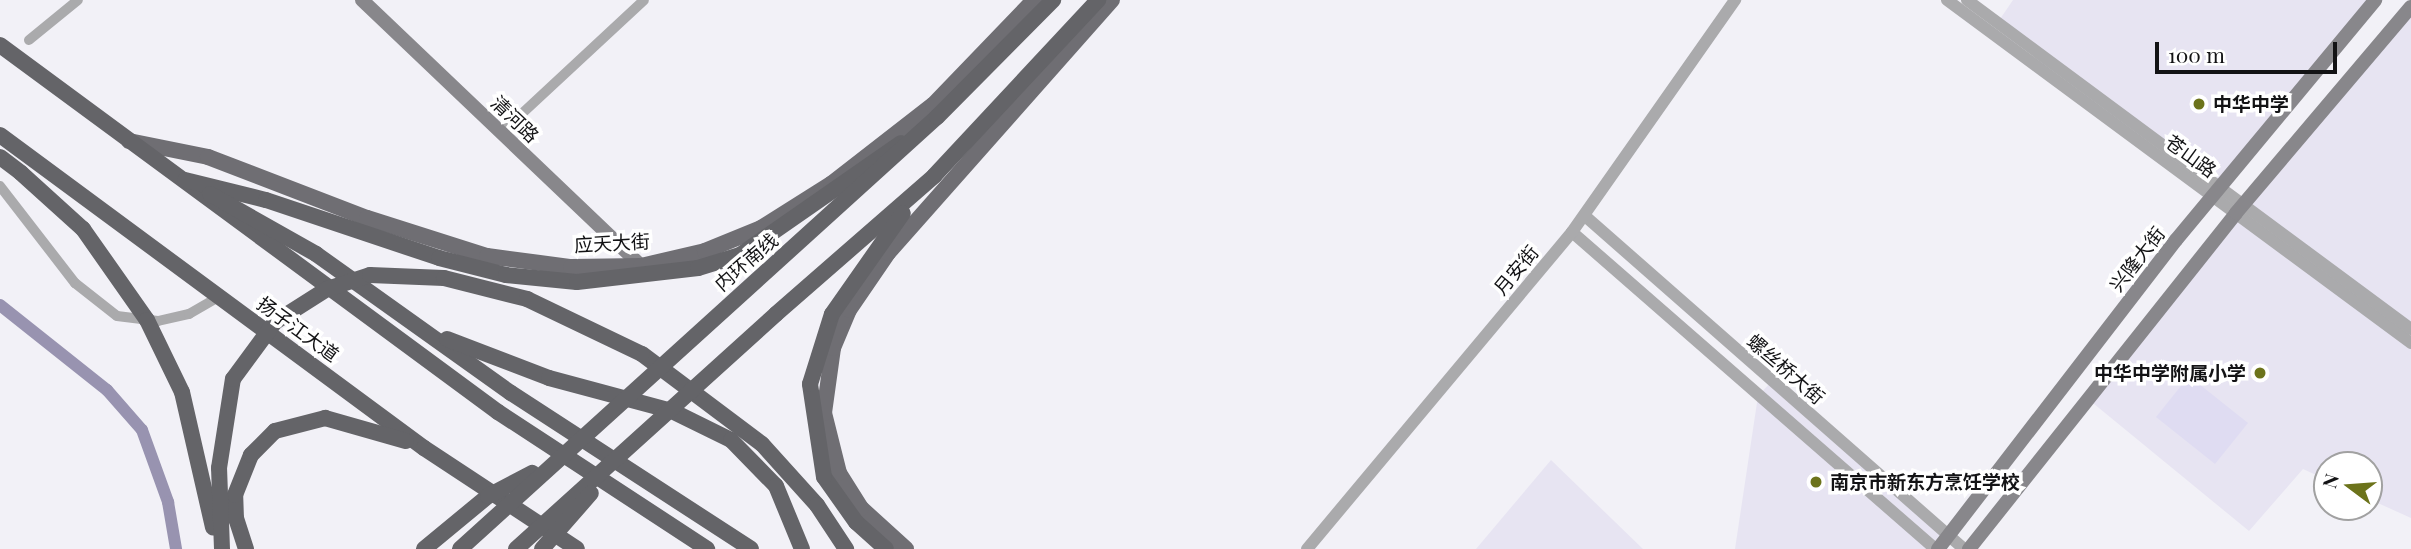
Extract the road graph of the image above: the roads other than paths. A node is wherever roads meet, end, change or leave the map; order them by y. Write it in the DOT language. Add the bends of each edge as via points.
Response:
graph roads {
  1 [pos="78,0"];
  2 [pos="362,0"];
  3 [pos="644,0"];
  4 [pos="1034,0"];
  5 [pos="1053,0"];
  6 [pos="1098,0"];
  7 [pos="1112,0"];
  8 [pos="1735,0"];
  9 [pos="1947,0"];
  10 [pos="1967,0"];
  11 [pos="2375,0"];
  12 [pos="2411,7"];
  13 [pos="29,40"];
  14 [pos="0,45"];
  15 [pos="937,117"];
  16 [pos="501,133"];
  17 [pos="0,135"];
  18 [pos="123,139"];
  19 [pos="0,157"];
  20 [pos="934,176"];
  21 [pos="176,178"];
  22 [pos="0,186"];
  23 [pos="2216,191"];
  24 [pos="2239,209"];
  25 [pos="1585,216"];
  26 [pos="1573,232"];
  27 [pos="639,272"];
  28 [pos="219,297"];
  29 [pos="421,328"];
  30 [pos="2411,329"];
  31 [pos="2411,343"];
  32 [pos="632,445"];
  33 [pos="424,448"];
  34 [pos="547,465"];
  35 [pos="1949,536"];
  36 [pos="220,549"];
  37 [pos="246,549"];
  38 [pos="424,549"];
  39 [pos="460,549"];
  40 [pos="516,549"];
  41 [pos="542,549"];
  42 [pos="577,549"];
  43 [pos="706,549"];
  44 [pos="751,549"];
  45 [pos="802,549"];
  46 [pos="846,549"];
  47 [pos="886,549"];
  48 [pos="906,549"];
  49 [pos="1307,549"];
  50 [pos="1937,549"];
  51 [pos="1966,549"];
  1 -- 13 [label="street"];
  2 -- 16 [label="main road, 清河路"];
  3 -- 16 [label="street"];
  4 -- 27 [label="main road, 应天大街" via="933,105 831,184 761,228"];
  5 -- 15 [label="highway, 内环南线, bridge"];
  6 -- 20 [label="highway"];
  7 -- 48 [label="main road" via="888,253 849,310 833,348 824,413 839,473 861,508"];
  8 -- 25 [label="street, 月安街"];
  9 -- 23 [label="street, 苍山路"];
  10 -- 23 [label="street, 苍山路"];
  11 -- 23 [label="main road, 兴隆大街"];
  12 -- 24 [label="main road"];
  14 -- 18 [label="highway"];
  15 -- 27 [label="highway, bridge" via="740,255"];
  15 -- 34 [label="highway, 内环南线, bridge"];
  16 -- 27 [label="main road, 清河路"];
  17 -- 28 [label="highway, 扬子江大道"];
  18 -- 21 [label="highway"];
  18 -- 27 [label="main road, 应天大街" via="208,157 367,218 487,256 538,265"];
  19 -- 36 [label="highway, bridge" via="83,229 147,320 182,392"];
  20 -- 32 [label="highway, bridge"];
  20 -- 47 [label="highway" via="869,255 817,350 810,384 824,477 856,522"];
  21 -- 27 [label="highway" via="266,200 377,239 506,275 577,282"];
  21 -- 29 [label="highway" via="259,218"];
  21 -- 43 [label="highway" via="498,412"];
  22 -- 28 [label="street" via="75,283 117,316 158,321 189,314"];
  23 -- 24 [label="street, 苍山路"];
  23 -- 35 [label="main road, 兴隆大街"];
  24 -- 30 [label="street, 苍山路"];
  24 -- 31 [label="street, 苍山路"];
  24 -- 51 [label="main road"];
  25 -- 26 [label="street, 月安街"];
  25 -- 35 [label="street, 螺丝桥大街"];
  26 -- 49 [label="street, 月安街"];
  26 -- 50 [label="street, 螺丝桥大街"];
  28 -- 33 [label="highway, 扬子江大道"];
  29 -- 44 [label="highway"];
  29 -- 45 [label="highway" via="549,378 642,401 732,440 776,486"];
  32 -- 40 [label="highway, bridge"];
  32 -- 41 [label="highway, bridge"];
  33 -- 37 [label="highway" via="325,418 275,431 251,455 235,495 236,520"];
  33 -- 42 [label="highway, 扬子江大道"];
  34 -- 38 [label="highway, bridge" via="488,496"];
  34 -- 39 [label="highway, 内环南线, bridge"];
  35 -- 50 [label="main road, 兴隆大街"];
  35 -- 51 [label="street, 螺丝桥大街"];
  36 -- 46 [label="highway, bridge" via="220,458 233,379 275,322 327,289 370,275 444,278 527,299 642,354 762,444 817,505"];
}
